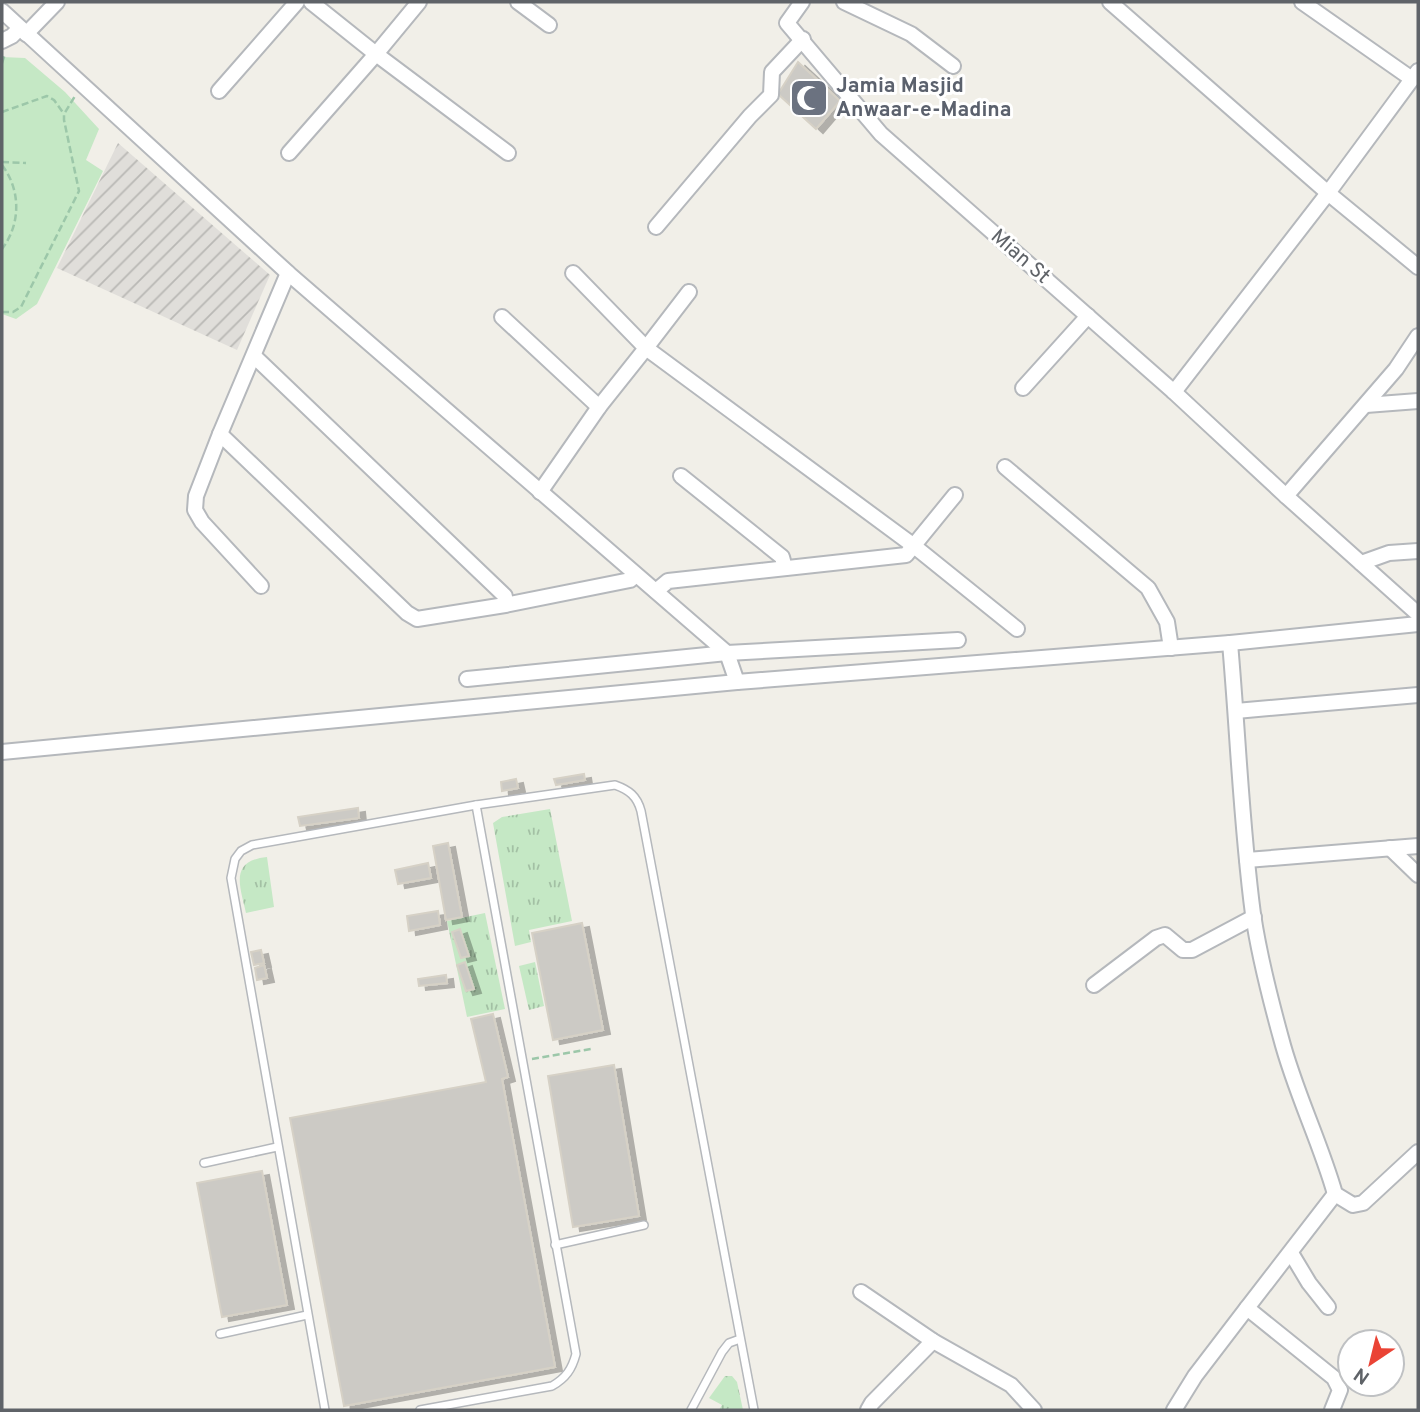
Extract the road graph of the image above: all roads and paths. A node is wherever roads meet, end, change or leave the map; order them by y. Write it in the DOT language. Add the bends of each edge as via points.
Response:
graph roads {
  1 [pos="57,2"];
  2 [pos="297,2"];
  3 [pos="311,2"];
  4 [pos="419,2"];
  5 [pos="518,2"];
  6 [pos="802,2"];
  7 [pos="844,2"];
  8 [pos="1110,2"];
  9 [pos="1303,2"];
  10 [pos="2,11"];
  11 [pos="549,25"];
  12 [pos="23,31"];
  13 [pos="803,39"];
  14 [pos="2,41"];
  15 [pos="376,54"];
  16 [pos="953,65"];
  17 [pos="1415,75"];
  18 [pos="82,84"];
  19 [pos="219,91"];
  20 [pos="2,112"];
  21 [pos="64,114"];
  22 [pos="289,153"];
  23 [pos="508,153"];
  24 [pos="2,163"];
  25 [pos="26,163"];
  26 [pos="1328,193"];
  27 [pos="656,227"];
  28 [pos="2,249"];
  29 [pos="1418,267"];
  30 [pos="288,272"];
  31 [pos="573,273"];
  32 [pos="689,292"];
  33 [pos="2,312"];
  34 [pos="1088,316"];
  35 [pos="502,317"];
  36 [pos="1418,336"];
  37 [pos="646,348"];
  38 [pos="254,356"];
  39 [pos="1023,388"];
  40 [pos="1174,392"];
  41 [pos="1418,401"];
  42 [pos="1366,405"];
  43 [pos="599,407"];
  44 [pos="220,434"];
  45 [pos="1004,467"];
  46 [pos="681,476"];
  47 [pos="540,492"];
  48 [pos="955,495"];
  49 [pos="1286,496"];
  50 [pos="914,546"];
  51 [pos="1418,551"];
  52 [pos="1361,563"];
  53 [pos="785,568"];
  54 [pos="636,575"];
  55 [pos="261,586"];
  56 [pos="656,591"];
  57 [pos="505,605"];
  58 [pos="1418,614"];
  59 [pos="1418,624"];
  60 [pos="1017,629"];
  61 [pos="958,640"];
  62 [pos="1230,643"];
  63 [pos="1171,648"];
  64 [pos="727,653"];
  65 [pos="467,678"];
  66 [pos="737,682"];
  67 [pos="1418,695"];
  68 [pos="1236,711"];
  69 [pos="2,752"];
  70 [pos="476,805"];
  71 [pos="1418,846"];
  72 [pos="1390,848"];
  73 [pos="1247,860"];
  74 [pos="1418,875"];
  75 [pos="1254,917"];
  76 [pos="1094,985"];
  77 [pos="591,1049"];
  78 [pos="522,1061"];
  79 [pos="277,1147"];
  80 [pos="1418,1152"];
  81 [pos="204,1163"];
  82 [pos="1335,1194"];
  83 [pos="644,1225"];
  84 [pos="555,1245"];
  85 [pos="1291,1253"];
  86 [pos="861,1292"];
  87 [pos="1328,1307"];
  88 [pos="1247,1308"];
  89 [pos="307,1315"];
  90 [pos="220,1334"];
  91 [pos="740,1339"];
  92 [pos="933,1341"];
  93 [pos="325,1410"];
  94 [pos="420,1410"];
  95 [pos="691,1410"];
  96 [pos="754,1410"];
  97 [pos="869,1410"];
  98 [pos="1034,1410"];
  99 [pos="1174,1410"];
  100 [pos="1332,1410"];
  1 -- 12 [label="street"];
  2 -- 19 [label="street"];
  3 -- 15 [label="street"];
  4 -- 15 [label="street"];
  5 -- 11 [label="street"];
  6 -- 13 [label="street, Mian St" via="787,23"];
  7 -- 16 [label="street" via="911,34"];
  8 -- 26 [label="street"];
  9 -- 17 [label="street"];
  10 -- 12 [label="street"];
  12 -- 14 [label="street"];
  12 -- 18 [label="street"];
  13 -- 27 [label="street" via="772,72 771,95"];
  13 -- 34 [label="street, Mian St" via="881,134"];
  15 -- 22 [label="street"];
  15 -- 23 [label="street"];
  17 -- 26 [label="street"];
  18 -- 21 [label="path"];
  18 -- 30 [label="street"];
  20 -- 21 [label="path" via="47,96"];
  21 -- 33 [label="path" via="79,191 21,307"];
  24 -- 25 [label="path"];
  24 -- 28 [label="path" via="13,185 16,215"];
  26 -- 29 [label="street"];
  26 -- 40 [label="street"];
  30 -- 38 [label="street"];
  30 -- 47 [label="street"];
  31 -- 37 [label="street"];
  32 -- 37 [label="street"];
  34 -- 39 [label="street"];
  34 -- 40 [label="street, Mian St"];
  35 -- 43 [label="street"];
  36 -- 42 [label="street"];
  37 -- 43 [label="street"];
  37 -- 50 [label="street"];
  38 -- 44 [label="street"];
  38 -- 57 [label="street" via="505,596"];
  40 -- 49 [label="street, Mian St"];
  41 -- 42 [label="street"];
  42 -- 49 [label="street"];
  43 -- 47 [label="street"];
  44 -- 55 [label="street" via="195,510"];
  44 -- 57 [label="street" via="412,617 425,620"];
  45 -- 63 [label="street" via="1148,588 1167,622"];
  46 -- 53 [label="street" via="782,557"];
  47 -- 54 [label="street"];
  48 -- 50 [label="street"];
  49 -- 52 [label="street, Mian St"];
  50 -- 53 [label="street" via="906,555"];
  50 -- 60 [label="street"];
  51 -- 52 [label="street" via="1390,553"];
  52 -- 58 [label="street, Mian St"];
  53 -- 56 [label="street" via="668,581"];
  54 -- 56 [label="street"];
  54 -- 57 [label="street" via="630,580"];
  56 -- 64 [label="street"];
  59 -- 62 [label="street"];
  61 -- 64 [label="street"];
  62 -- 63 [label="street"];
  62 -- 68 [label="street"];
  63 -- 66 [label="street"];
  64 -- 65 [label="street"];
  64 -- 66 [label="street"];
  66 -- 69 [label="street"];
  67 -- 68 [label="street"];
  68 -- 73 [label="street"];
  70 -- 78 [label="lane"];
  70 -- 79 [label="lane" via="252,845 235,859 231,878"];
  70 -- 91 [label="lane" via="615,785 638,801"];
  71 -- 72 [label="street"];
  72 -- 73 [label="street"];
  72 -- 74 [label="street"];
  73 -- 75 [label="street"];
  75 -- 76 [label="street" via="1192,950 1183,950 1165,935 1156,938"];
  75 -- 82 [label="street" via="1300,1103"];
  77 -- 78 [label="path"];
  78 -- 84 [label="lane"];
  79 -- 81 [label="lane"];
  79 -- 89 [label="lane"];
  80 -- 82 [label="street" via="1360,1205"];
  82 -- 85 [label="street"];
  83 -- 84 [label="lane"];
  84 -- 94 [label="lane" via="576,1354 573,1367 552,1385"];
  85 -- 87 [label="street"];
  85 -- 88 [label="street"];
  86 -- 92 [label="street"];
  88 -- 99 [label="street"];
  88 -- 100 [label="street" via="1334,1378 1340,1390"];
  89 -- 90 [label="lane"];
  89 -- 93 [label="lane"];
  91 -- 95 [label="lane" via="722,1352"];
  91 -- 96 [label="lane"];
  92 -- 97 [label="street"];
  92 -- 98 [label="street" via="1011,1385"];
}
